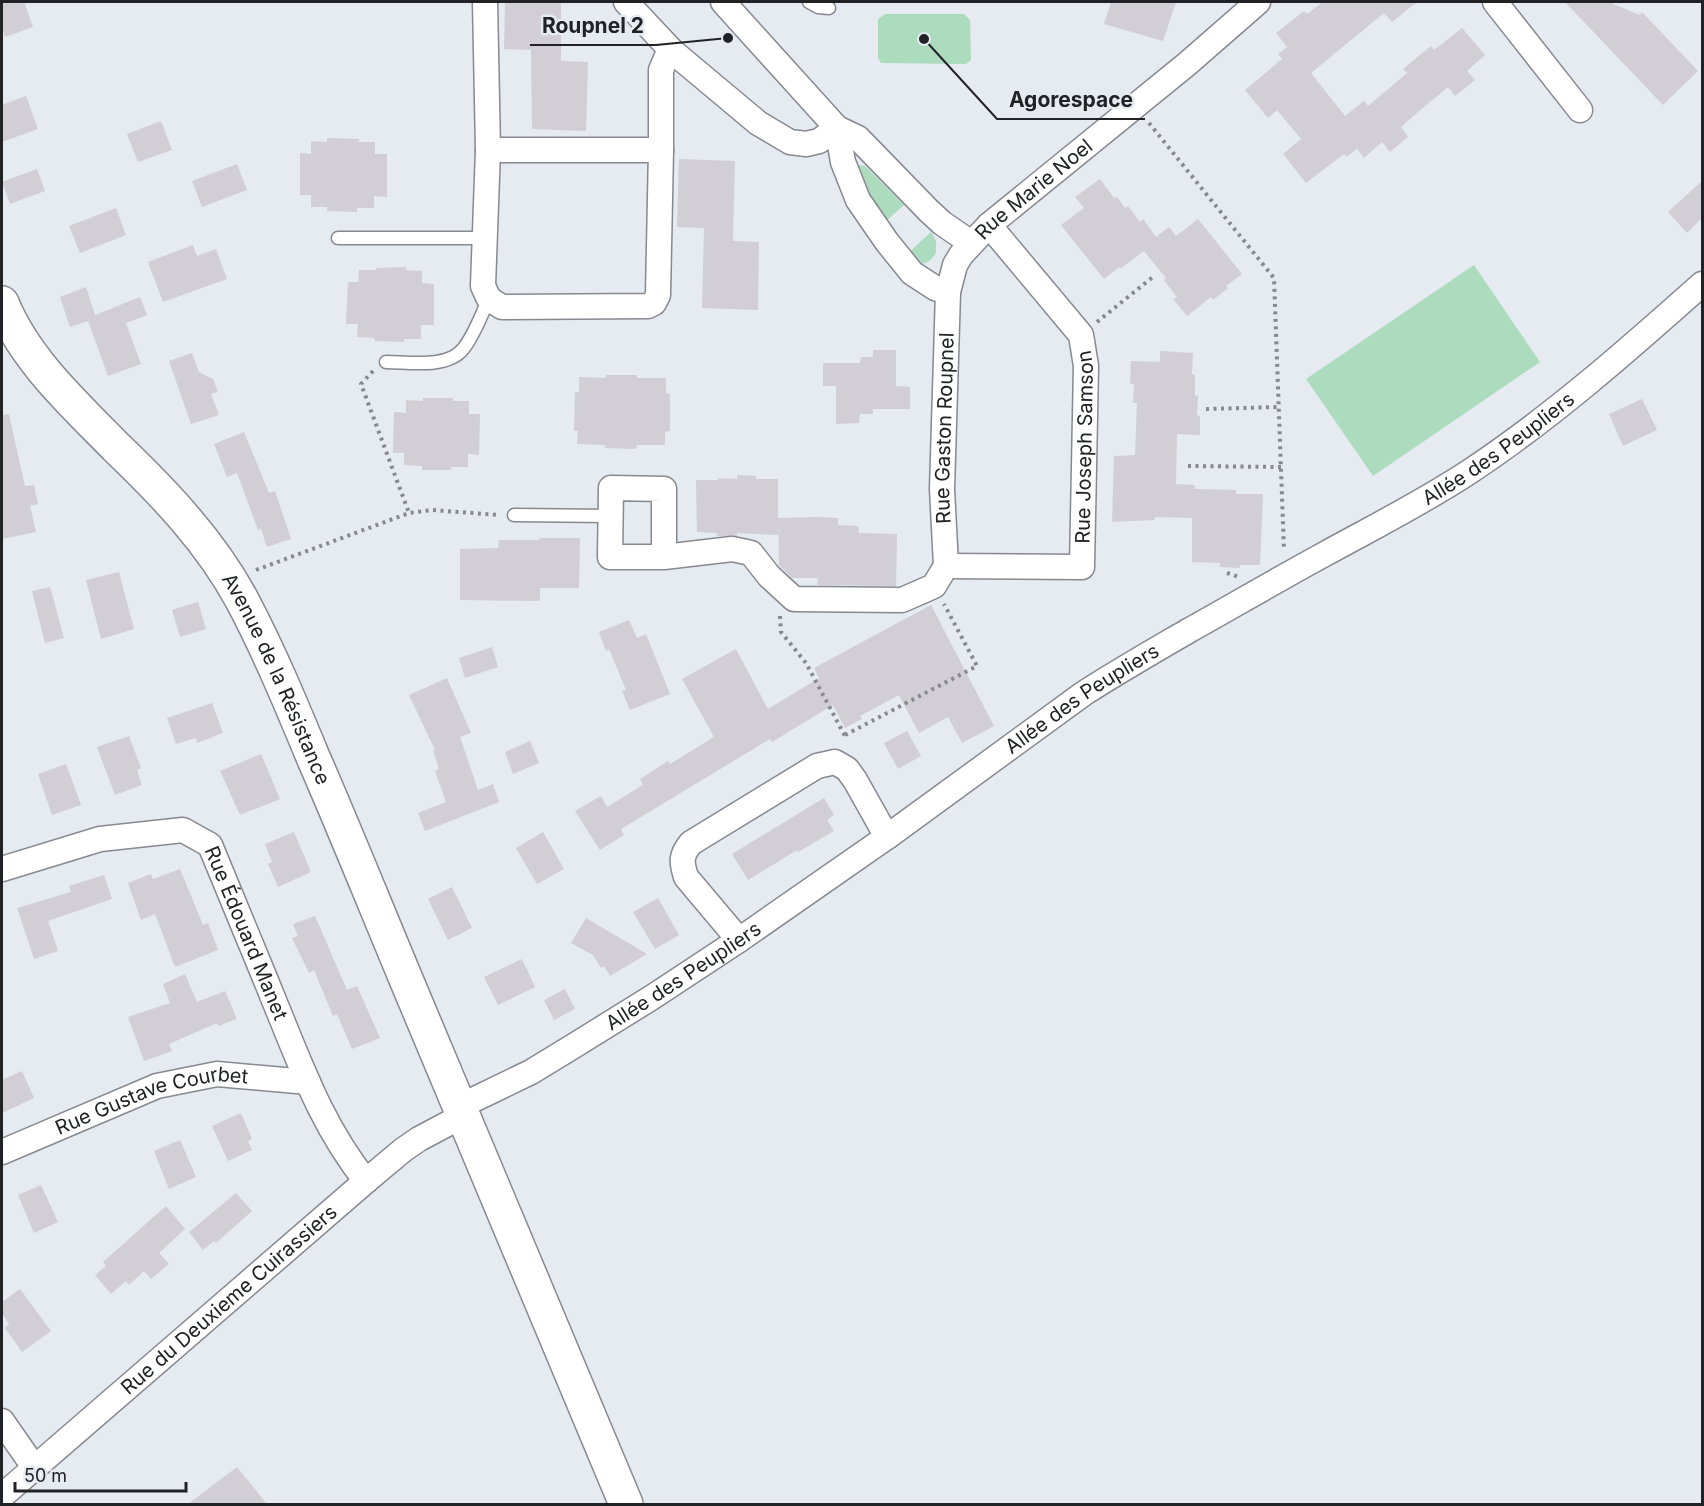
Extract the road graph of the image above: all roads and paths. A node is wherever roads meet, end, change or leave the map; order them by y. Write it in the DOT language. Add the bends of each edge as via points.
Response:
graph roads {
  1 [pos="485,2"];
  2 [pos="626,2"];
  3 [pos="723,2"];
  4 [pos="809,2"];
  5 [pos="1258,2"];
  6 [pos="1495,2"];
  7 [pos="829,8"];
  8 [pos="672,51"];
  9 [pos="1136,106"];
  10 [pos="1580,110"];
  11 [pos="837,128"];
  12 [pos="488,150"];
  13 [pos="661,150"];
  14 [pos="989,225"];
  15 [pos="338,238"];
  16 [pos="484,238"];
  17 [pos="971,243"];
  18 [pos="955,265"];
  19 [pos="1154,276"];
  20 [pos="1702,284"];
  21 [pos="948,292"];
  22 [pos="489,299"];
  23 [pos="3,313"];
  24 [pos="1081,335"];
  25 [pos="386,362"];
  26 [pos="1279,408"];
  27 [pos="1206,409"];
  28 [pos="1188,466"];
  29 [pos="1281,467"];
  30 [pos="409,513"];
  31 [pos="514,515"];
  32 [pos="610,516"];
  33 [pos="663,557"];
  34 [pos="1284,560"];
  35 [pos="1227,573"];
  36 [pos="940,576"];
  37 [pos="230,579"];
  38 [pos="1245,579"];
  39 [pos="789,594"];
  40 [pos="845,735"];
  41 [pos="835,762"];
  42 [pos="887,837"];
  43 [pos="2,869"];
  44 [pos="739,940"];
  45 [pos="308,1082"];
  46 [pos="460,1112"];
  47 [pos="2,1152"];
  48 [pos="366,1181"];
  49 [pos="2,1421"];
  50 [pos="34,1467"];
  51 [pos="2,1496"];
  52 [pos="626,1504"];
  1 -- 12 [label="street"];
  2 -- 8 [label="street"];
  3 -- 11 [label="street"];
  4 -- 7 [label="lane"];
  5 -- 9 [label="street, Rue Marie Noel"];
  6 -- 10 [label="street"];
  8 -- 11 [label="street" via="758,123 790,142 819,141"];
  8 -- 13 [label="street" via="661,70"];
  9 -- 14 [label="street, Rue Marie Noel"];
  9 -- 26 [label="path" via="1274,278"];
  11 -- 17 [label="street" via="858,138 929,211"];
  11 -- 21 [label="street" via="843,162 858,200 912,273"];
  12 -- 13 [label="street"];
  12 -- 16 [label="street"];
  13 -- 22 [label="street" via="658,295 654,303 502,307"];
  14 -- 17 [label="street, Rue Marie Noel"];
  14 -- 24 [label="street, Rue Joseph Samson"];
  15 -- 16 [label="lane"];
  16 -- 22 [label="street" via="483,286"];
  17 -- 18 [label="street, Rue Marie Noel"];
  18 -- 21 [label="street, Rue Gaston Roupnel"];
  19 -- 24 [label="path"];
  20 -- 42 [label="street, Allée des Peupliers" via="1569,397 1469,472 1112,675"];
  21 -- 36 [label="street, Rue Gaston Roupnel"];
  22 -- 25 [label="lane" via="462,350 451,358 438,363"];
  23 -- 37 [label="main road, Avenue de la Résistance" via="49,376 181,513"];
  24 -- 36 [label="street, Rue Joseph Samson" via="1086,366 1082,567"];
  25 -- 30 [label="path" via="361,384"];
  26 -- 27 [label="path"];
  26 -- 29 [label="path"];
  28 -- 29 [label="path"];
  29 -- 34 [label="path"];
  30 -- 31 [label="path" via="432,510"];
  30 -- 37 [label="path"];
  31 -- 32 [label="lane"];
  32 -- 33 [label="street" via="610,557"];
  32 -- 33 [label="street" via="611,489 664,489"];
  33 -- 39 [label="street" via="732,549 751,553"];
  35 -- 38 [label="path"];
  36 -- 39 [label="street" via="902,600 794,599"];
  36 -- 40 [label="path" via="977,666"];
  37 -- 46 [label="main road, Avenue de la Résistance" via="287,694"];
  39 -- 40 [label="path" via="780,609 781,632 806,663"];
  40 -- 41 [label="path"];
  41 -- 42 [label="street" via="855,780"];
  41 -- 44 [label="street" via="799,776 691,843 683,853 686,877"];
  42 -- 44 [label="street, Allée des Peupliers"];
  43 -- 45 [label="street, Rue Édouard Manet" via="100,839 183,830 210,845"];
  44 -- 46 [label="street, Allée des Peupliers" via="531,1072 471,1101"];
  45 -- 47 [label="street, Rue Gustave Courbet" via="217,1074 157,1086"];
  45 -- 48 [label="street, Rue Édouard Manet" via="332,1132"];
  46 -- 48 [label="street, Rue du Deuxieme Cuirassiers" via="451,1122 403,1150"];
  46 -- 52 [label="main road, Avenue de la Résistance"];
  48 -- 50 [label="street, Rue du Deuxieme Cuirassiers"];
  49 -- 50 [label="street"];
  50 -- 51 [label="street, Rue du Deuxieme Cuirassiers"];
}
